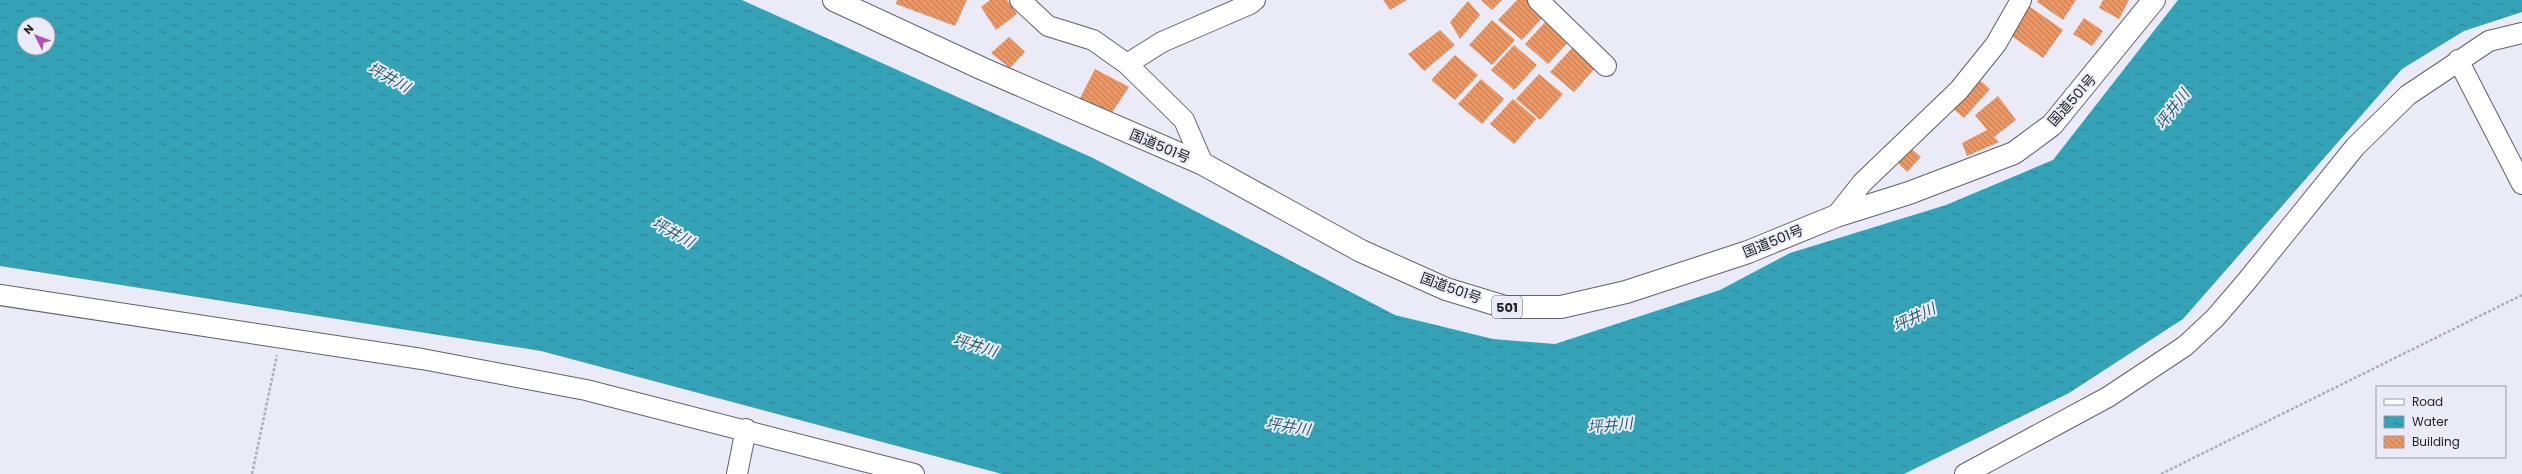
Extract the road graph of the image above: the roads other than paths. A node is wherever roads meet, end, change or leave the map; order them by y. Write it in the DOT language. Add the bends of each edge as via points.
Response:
graph roads {
  1 [pos="836,0"];
  2 [pos="1020,0"];
  3 [pos="1255,0"];
  4 [pos="1538,0"];
  5 [pos="2021,0"];
  6 [pos="2154,0"];
  7 [pos="2522,33"];
  8 [pos="2458,60"];
  9 [pos="1127,64"];
  10 [pos="1606,66"];
  11 [pos="1203,164"];
  12 [pos="2522,184"];
  13 [pos="1836,216"];
  14 [pos="0,295"];
  15 [pos="746,429"];
  16 [pos="737,474"];
  17 [pos="914,474"];
  18 [pos="1965,474"];
  1 -- 11 [label="highway, 国道501号 / 501" via="983,69"];
  2 -- 9 [label="street" via="1048,26 1093,40"];
  3 -- 9 [label="street" via="1162,42"];
  4 -- 10 [label="street"];
  5 -- 13 [label="street" via="1996,44 1959,90 1862,183"];
  6 -- 13 [label="highway, 国道501号 / 501" via="2052,125 2014,153 1909,193"];
  7 -- 8 [label="street" via="2489,41"];
  8 -- 12 [label="street"];
  8 -- 18 [label="street" via="2408,95 2355,147 2246,282 2215,318 2185,346 2108,397"];
  9 -- 11 [label="street" via="1184,120"];
  11 -- 13 [label="highway, 国道501号 / 501" via="1361,251 1446,289 1505,307 1561,307 1626,292 1748,252"];
  14 -- 15 [label="street" via="422,359 586,390"];
  15 -- 16 [label="street"];
  15 -- 17 [label="street"];
}
